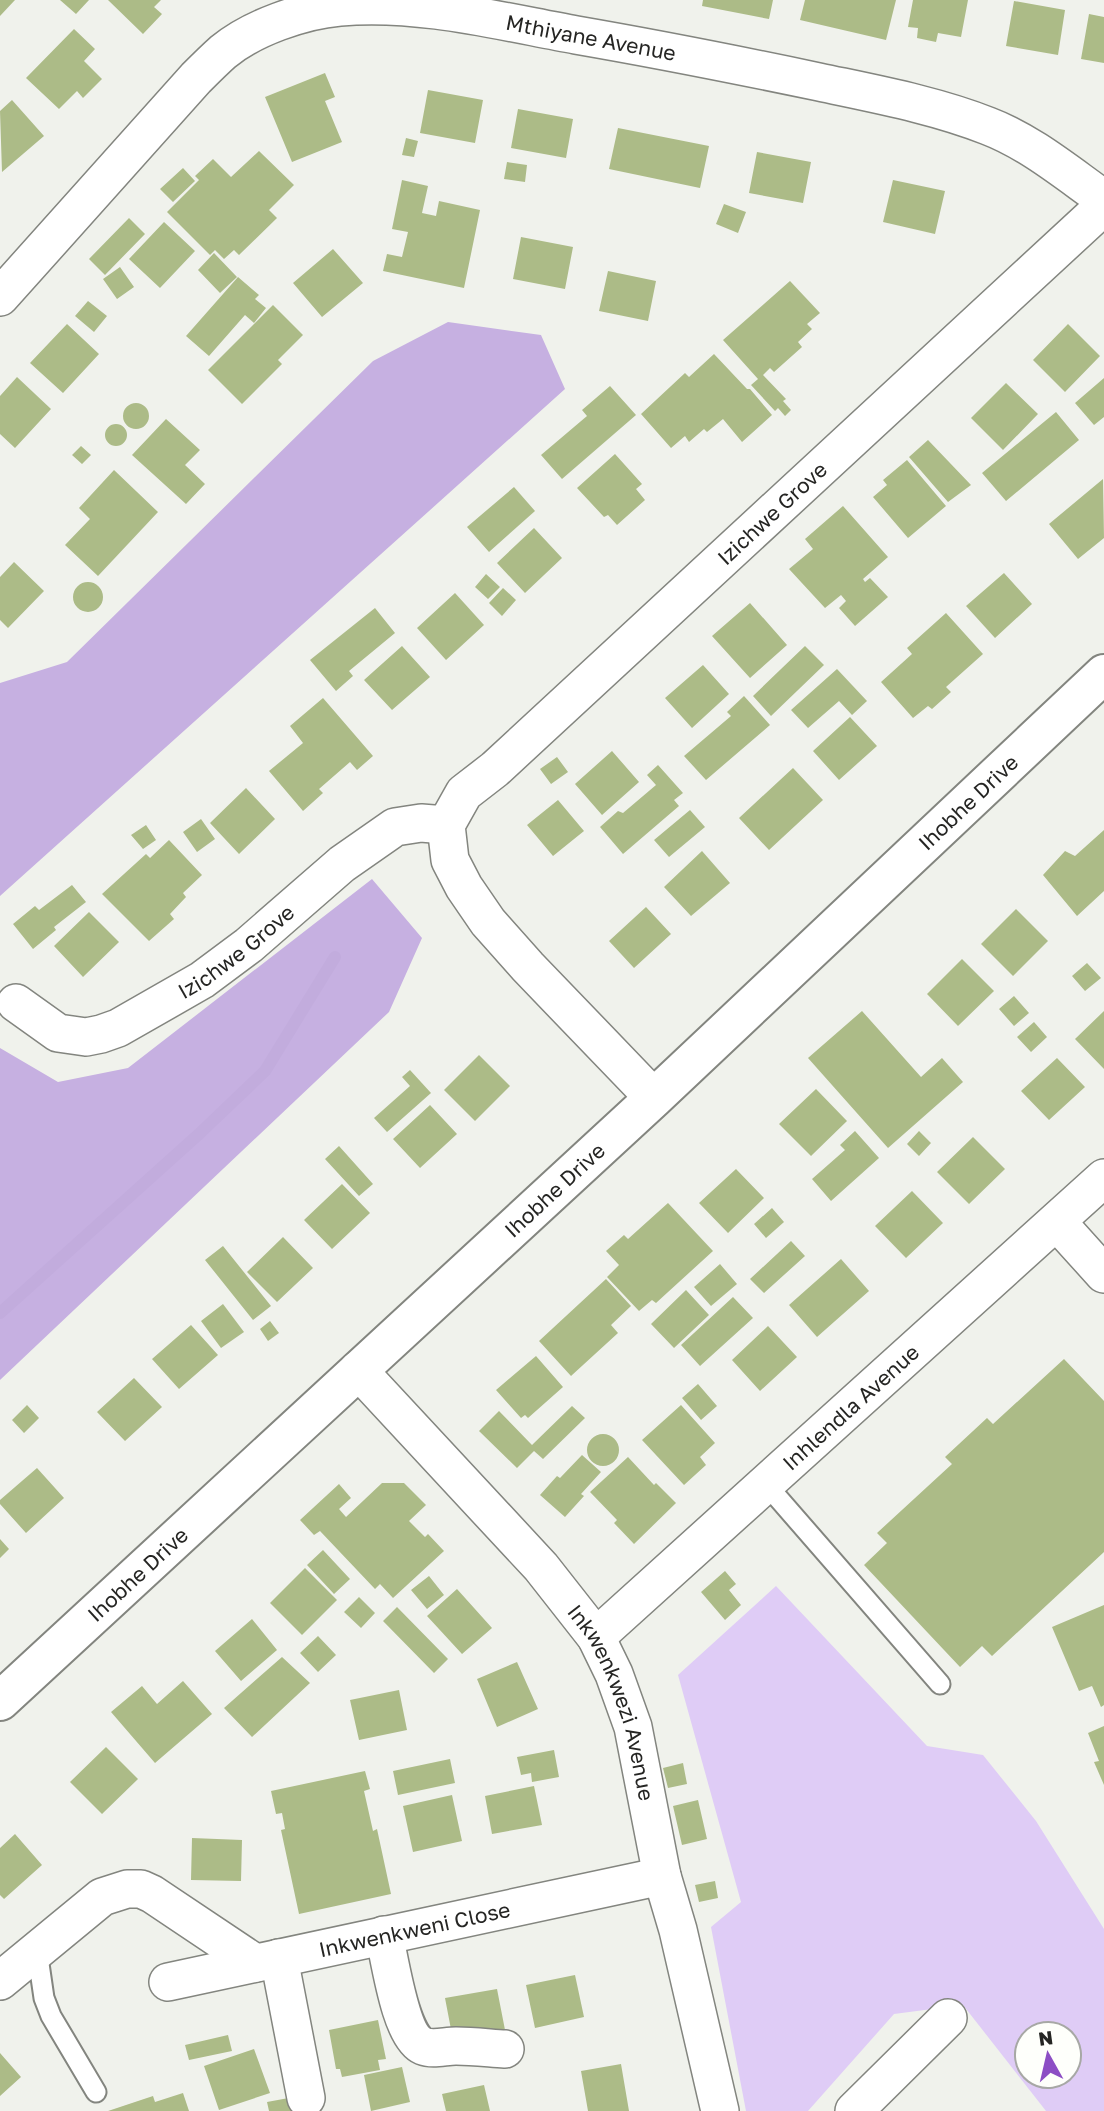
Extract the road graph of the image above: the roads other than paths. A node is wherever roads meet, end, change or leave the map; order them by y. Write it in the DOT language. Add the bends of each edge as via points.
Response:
graph roads {
  1 [pos="1104,199"];
  2 [pos="1104,206"];
  3 [pos="0,296"];
  4 [pos="1104,674"];
  5 [pos="446,825"];
  6 [pos="16,1003"];
  7 [pos="654,1098"];
  8 [pos="1104,1178"];
  9 [pos="1057,1222"];
  10 [pos="1104,1274"];
  11 [pos="358,1370"];
  12 [pos="765,1483"];
  13 [pos="596,1637"];
  14 [pos="940,1684"];
  15 [pos="0,1701"];
  16 [pos="662,1876"];
  17 [pos="384,1935"];
  18 [pos="37,1950"];
  19 [pos="267,1961"];
  20 [pos="0,1981"];
  21 [pos="168,1982"];
  22 [pos="948,2018"];
  23 [pos="505,2049"];
  24 [pos="96,2092"];
  25 [pos="306,2098"];
  26 [pos="720,2111"];
  27 [pos="854,2111"];
  1 -- 3 [label="street, Mthiyane Avenue" via="1033,149 990,126 948,113 669,51 437,10 338,7 274,24 225,51"];
  2 -- 5 [label="street, Izichwe Grove" via="464,793"];
  4 -- 7 [label="street, Ihobhe Drive"];
  5 -- 6 [label="street, Izichwe Grove" via="395,827 342,864 202,980 118,1028 86,1037 58,1033"];
  5 -- 7 [label="street" via="450,860 488,922"];
  7 -- 11 [label="street, Ihobhe Drive"];
  8 -- 9 [label="street, Inhlendla Avenue"];
  9 -- 10 [label="street"];
  9 -- 12 [label="street, Inhlendla Avenue"];
  11 -- 13 [label="street, Inkwenkwezi Avenue" via="541,1567"];
  11 -- 15 [label="street, Ihobhe Drive"];
  12 -- 13 [label="street, Inhlendla Avenue"];
  12 -- 14 [label="lane"];
  13 -- 16 [label="street, Inkwenkwezi Avenue" via="633,1727"];
  16 -- 17 [label="street, Inkwenkweni Close"];
  16 -- 26 [label="street, Inkwenkwezi Avenue"];
  17 -- 19 [label="street, Inkwenkweni Close"];
  17 -- 23 [label="street" via="412,2038 433,2048"];
  18 -- 19 [label="street" via="102,1897 141,1889"];
  18 -- 20 [label="street"];
  18 -- 24 [label="lane" via="51,2016"];
  19 -- 21 [label="street, Inkwenkweni Close"];
  19 -- 25 [label="street"];
  22 -- 27 [label="street"];
}
